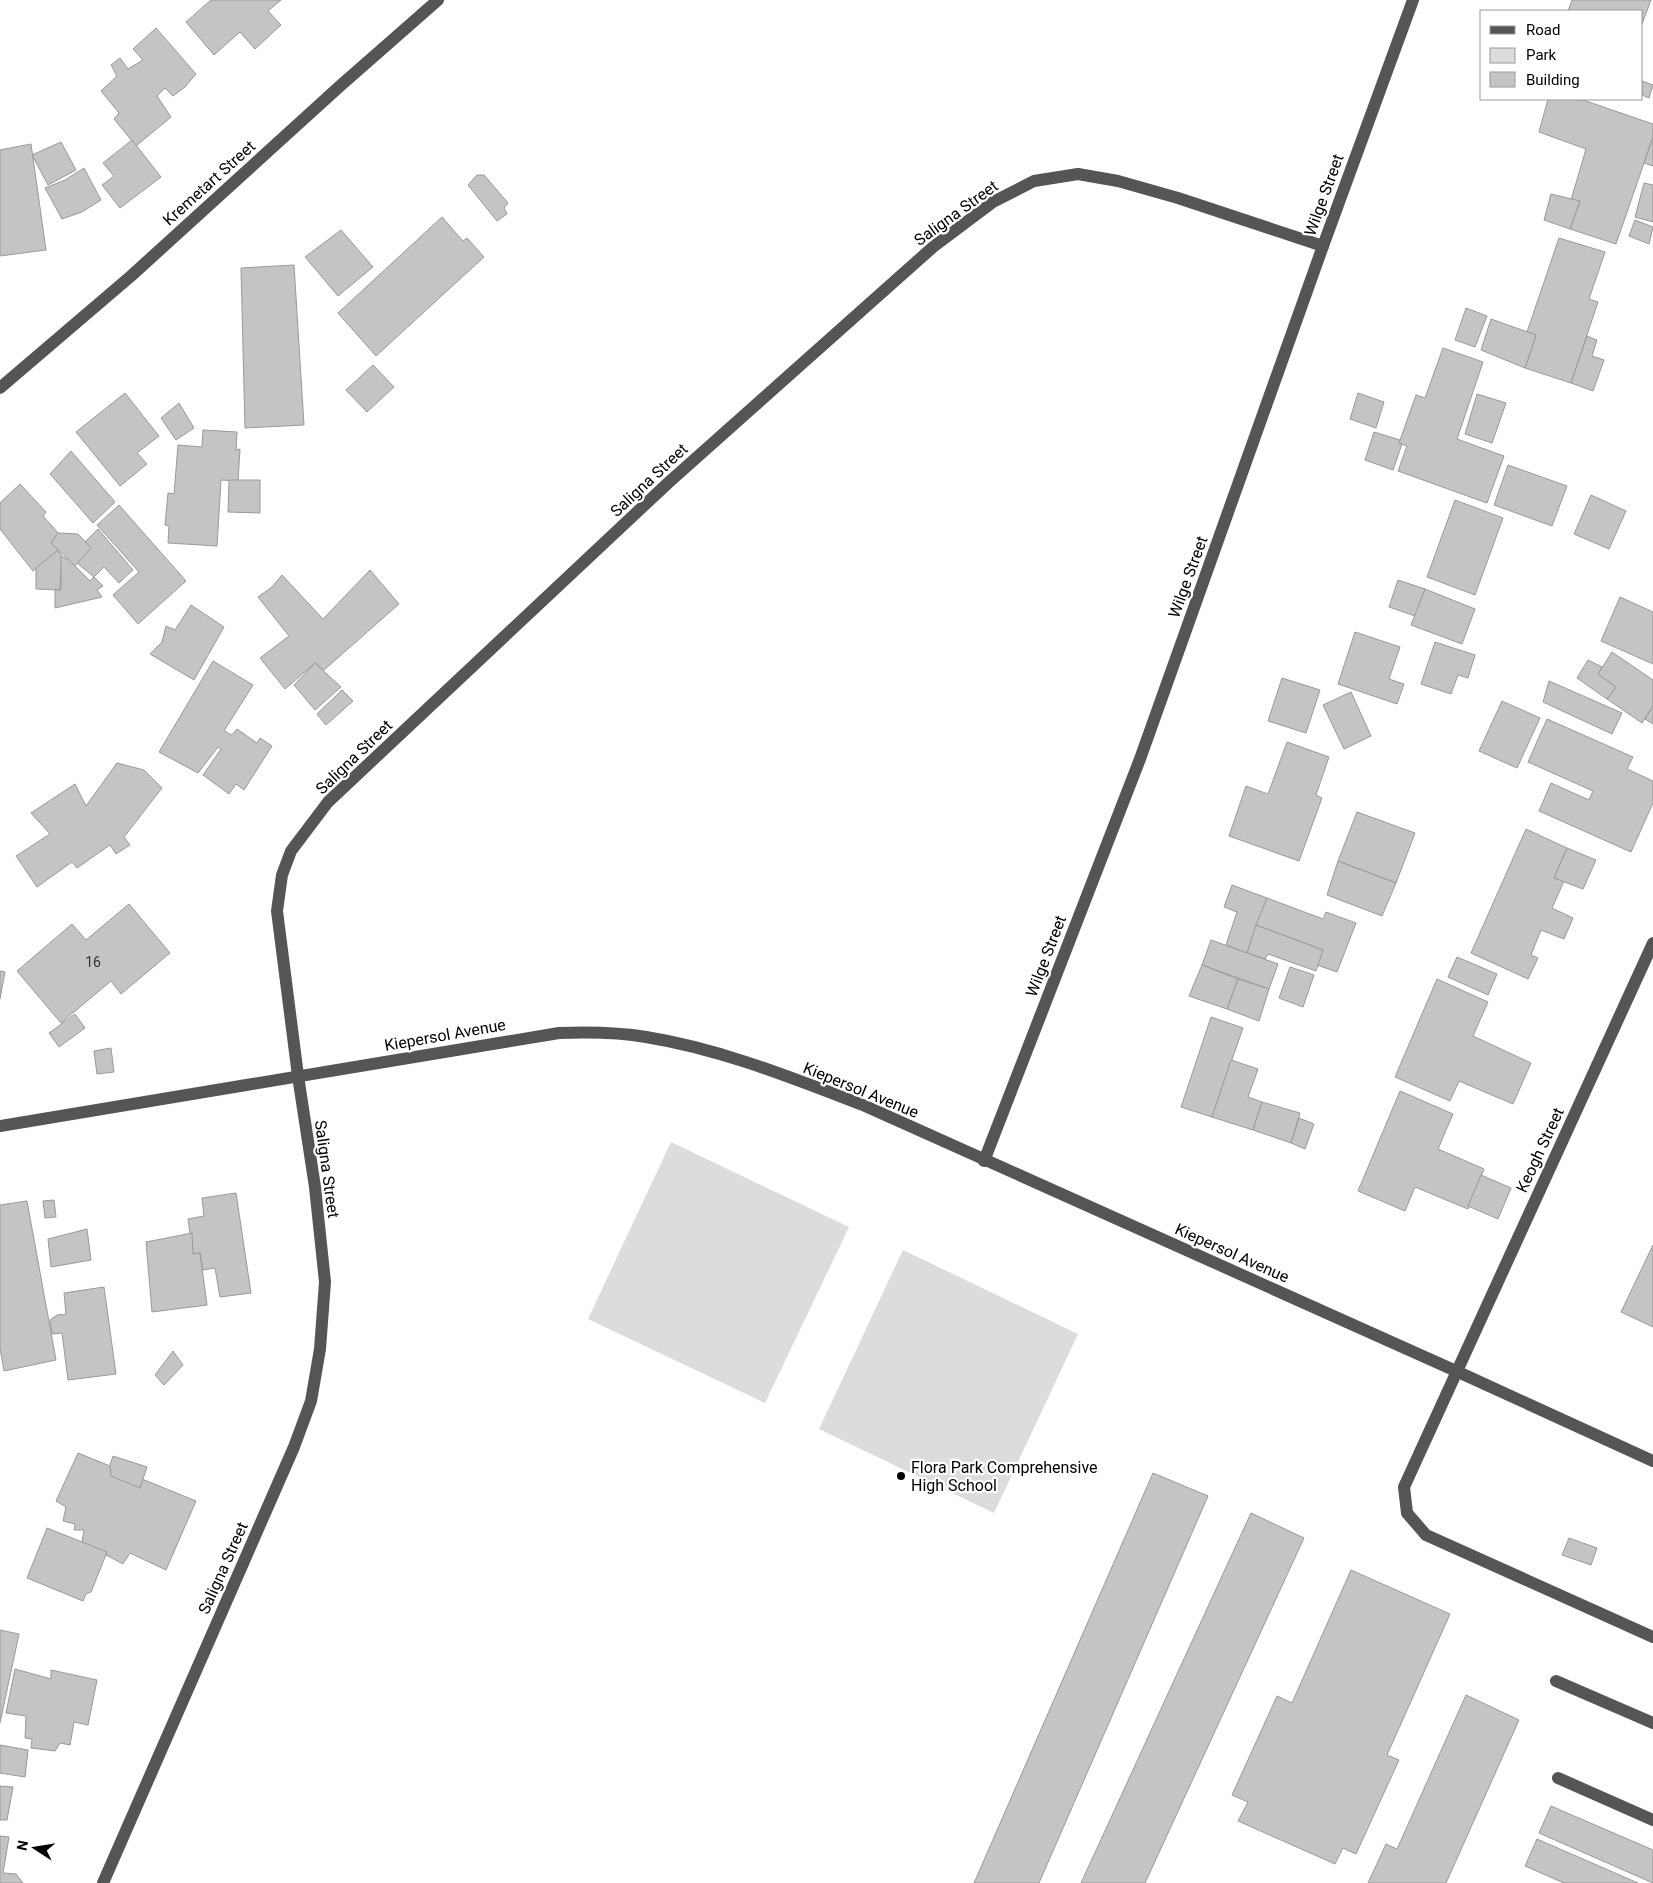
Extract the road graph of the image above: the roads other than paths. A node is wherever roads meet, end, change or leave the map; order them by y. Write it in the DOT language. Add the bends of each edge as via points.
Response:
graph roads {
  1 [pos="438,0"];
  2 [pos="1413,0"];
  3 [pos="1323,246"];
  4 [pos="0,388"];
  5 [pos="1653,943"];
  6 [pos="298,1076"];
  7 [pos="0,1126"];
  8 [pos="984,1161"];
  9 [pos="1456,1371"];
  10 [pos="1653,1461"];
  11 [pos="1653,1637"];
  12 [pos="1556,1682"];
  13 [pos="1653,1723"];
  14 [pos="1558,1778"];
  15 [pos="1653,1820"];
  16 [pos="103,1883"];
  1 -- 4 [label="street, Kremetart Street" via="131,276"];
  2 -- 3 [label="street, Wilge Street"];
  3 -- 6 [label="street, Saligna Street" via="1178,198 1078,174 1034,181 993,202 933,247 668,483 336,796 291,851 282,875 277,911"];
  3 -- 8 [label="street, Wilge Street" via="1140,759"];
  5 -- 9 [label="street, Keogh Street"];
  6 -- 7 [label="street, Kiepersol Avenue"];
  6 -- 8 [label="street, Kiepersol Avenue" via="559,1033 596,1032 645,1037 713,1052 763,1068 863,1105"];
  6 -- 16 [label="street, Saligna Street" via="325,1282 320,1349 311,1401 294,1448"];
  8 -- 9 [label="street, Kiepersol Avenue"];
  9 -- 10 [label="street, Kiepersol Avenue"];
  9 -- 11 [label="street, Keogh Street" via="1404,1487 1407,1513 1426,1535"];
  12 -- 13 [label="street"];
  14 -- 15 [label="street"];
}
